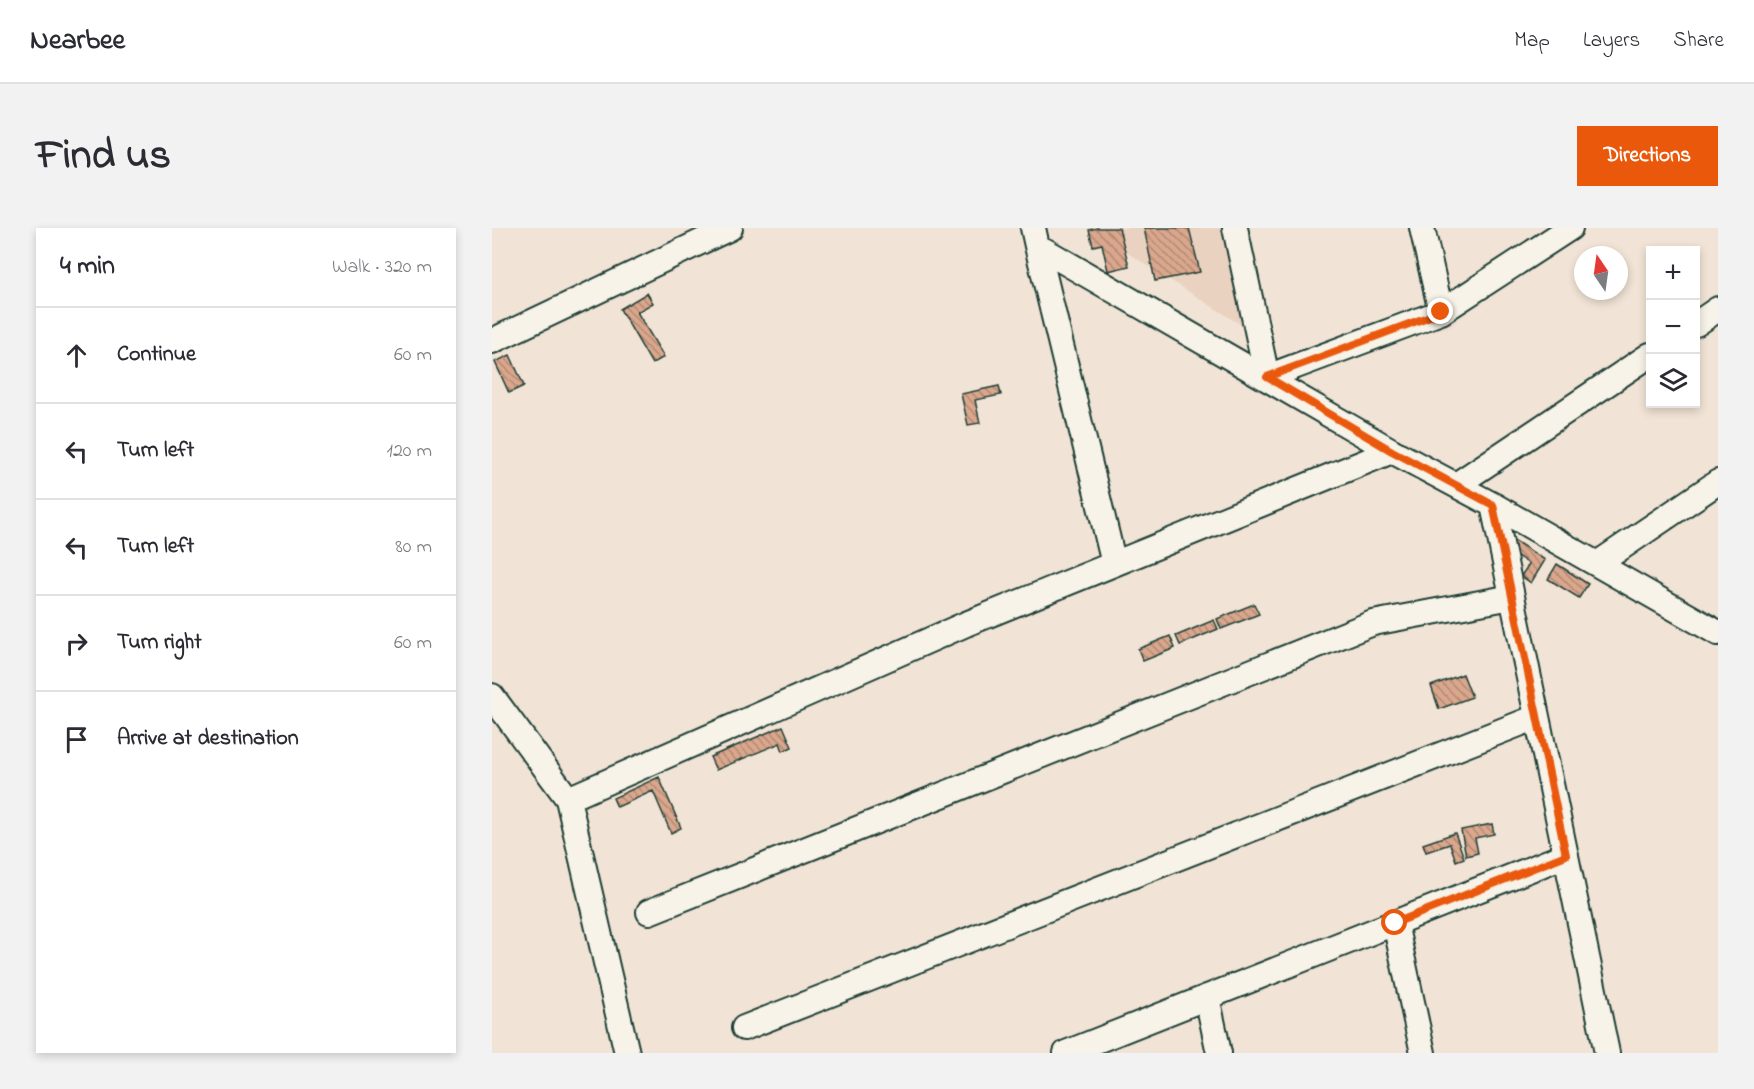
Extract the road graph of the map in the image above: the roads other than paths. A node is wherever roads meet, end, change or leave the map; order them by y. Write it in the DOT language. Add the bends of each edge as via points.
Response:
graph roads {
  1 [pos="730,228"];
  2 [pos="1235,228"];
  3 [pos="1422,228"];
  4 [pos="1570,228"];
  5 [pos="1035,237"];
  6 [pos="1718,309"];
  7 [pos="1441,312"];
  8 [pos="1700,321"];
  9 [pos="492,340"];
  10 [pos="1646,358"];
  11 [pos="1267,377"];
  12 [pos="1392,451"];
  13 [pos="1718,482"];
  14 [pos="1456,485"];
  15 [pos="1493,505"];
  16 [pos="1114,564"];
  17 [pos="1597,564"];
  18 [pos="1512,597"];
  19 [pos="1718,633"];
  20 [pos="492,696"];
  21 [pos="1537,717"];
  22 [pos="568,799"];
  23 [pos="1566,855"];
  24 [pos="649,912"];
  25 [pos="1395,923"];
  26 [pos="1207,997"];
  27 [pos="744,1028"];
  28 [pos="627,1053"];
  29 [pos="1066,1053"];
  30 [pos="1219,1053"];
  31 [pos="1423,1053"];
  32 [pos="1607,1053"];
  1 -- 9 [label="street"];
  2 -- 11 [label="street"];
  3 -- 7 [label="street"];
  4 -- 7 [label="street"];
  5 -- 11 [label="street"];
  5 -- 16 [label="street"];
  6 -- 8 [label="street"];
  7 -- 11 [label="street"];
  10 -- 14 [label="street"];
  11 -- 12 [label="street"];
  12 -- 14 [label="street"];
  12 -- 16 [label="street"];
  13 -- 17 [label="street"];
  14 -- 15 [label="street"];
  15 -- 17 [label="street"];
  15 -- 18 [label="street"];
  16 -- 22 [label="street" via="966,624"];
  17 -- 19 [label="street"];
  18 -- 21 [label="street"];
  18 -- 24 [label="street" via="1373,623"];
  20 -- 22 [label="street"];
  21 -- 23 [label="street"];
  21 -- 27 [label="street"];
  22 -- 28 [label="street"];
  23 -- 25 [label="street"];
  23 -- 32 [label="street"];
  25 -- 26 [label="street"];
  25 -- 31 [label="street"];
  26 -- 29 [label="street"];
  26 -- 30 [label="street"];
}
